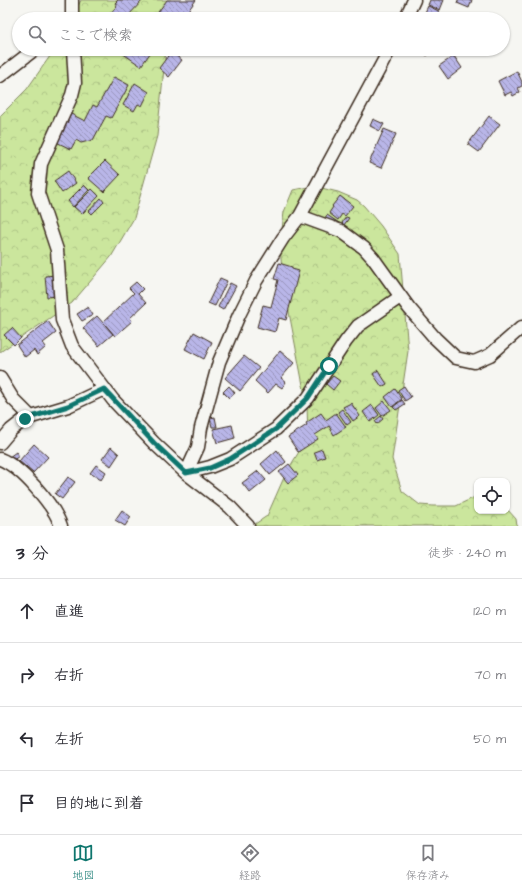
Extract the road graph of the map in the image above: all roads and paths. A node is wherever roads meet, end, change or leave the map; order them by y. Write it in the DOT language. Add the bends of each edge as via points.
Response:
graph roads {
  1 [pos="72,0"];
  2 [pos="414,0"];
  3 [pos="72,12"];
  4 [pos="408,12"];
  5 [pos="26,56"];
  6 [pos="74,56"];
  7 [pos="386,56"];
  8 [pos="0,76"];
  9 [pos="300,216"];
  10 [pos="400,297"];
  11 [pos="522,327"];
  12 [pos="0,378"];
  13 [pos="104,389"];
  14 [pos="31,417"];
  15 [pos="0,443"];
  16 [pos="0,459"];
  17 [pos="186,473"];
  18 [pos="61,526"];
  19 [pos="248,526"];
  1 -- 3 [label="street"];
  2 -- 4 [label="street"];
  5 -- 8 [label="street"];
  6 -- 13 [label="street" via="75,83 72,95 41,164 38,193 57,250 62,320 72,346"];
  7 -- 9 [label="street"];
  9 -- 10 [label="street" via="341,231 364,248"];
  9 -- 17 [label="street" via="256,281 239,315 219,362 198,447"];
  10 -- 11 [label="street" via="456,358 474,362 490,355"];
  10 -- 17 [label="street" via="358,326 308,398 276,429 230,459 210,468"];
  12 -- 14 [label="street" via="13,399"];
  13 -- 14 [label="street" via="68,406"];
  13 -- 17 [label="street"];
  14 -- 15 [label="street" via="11,430"];
  16 -- 18 [label="street" via="17,469 41,494"];
  17 -- 19 [label="street" via="230,507"];
}
